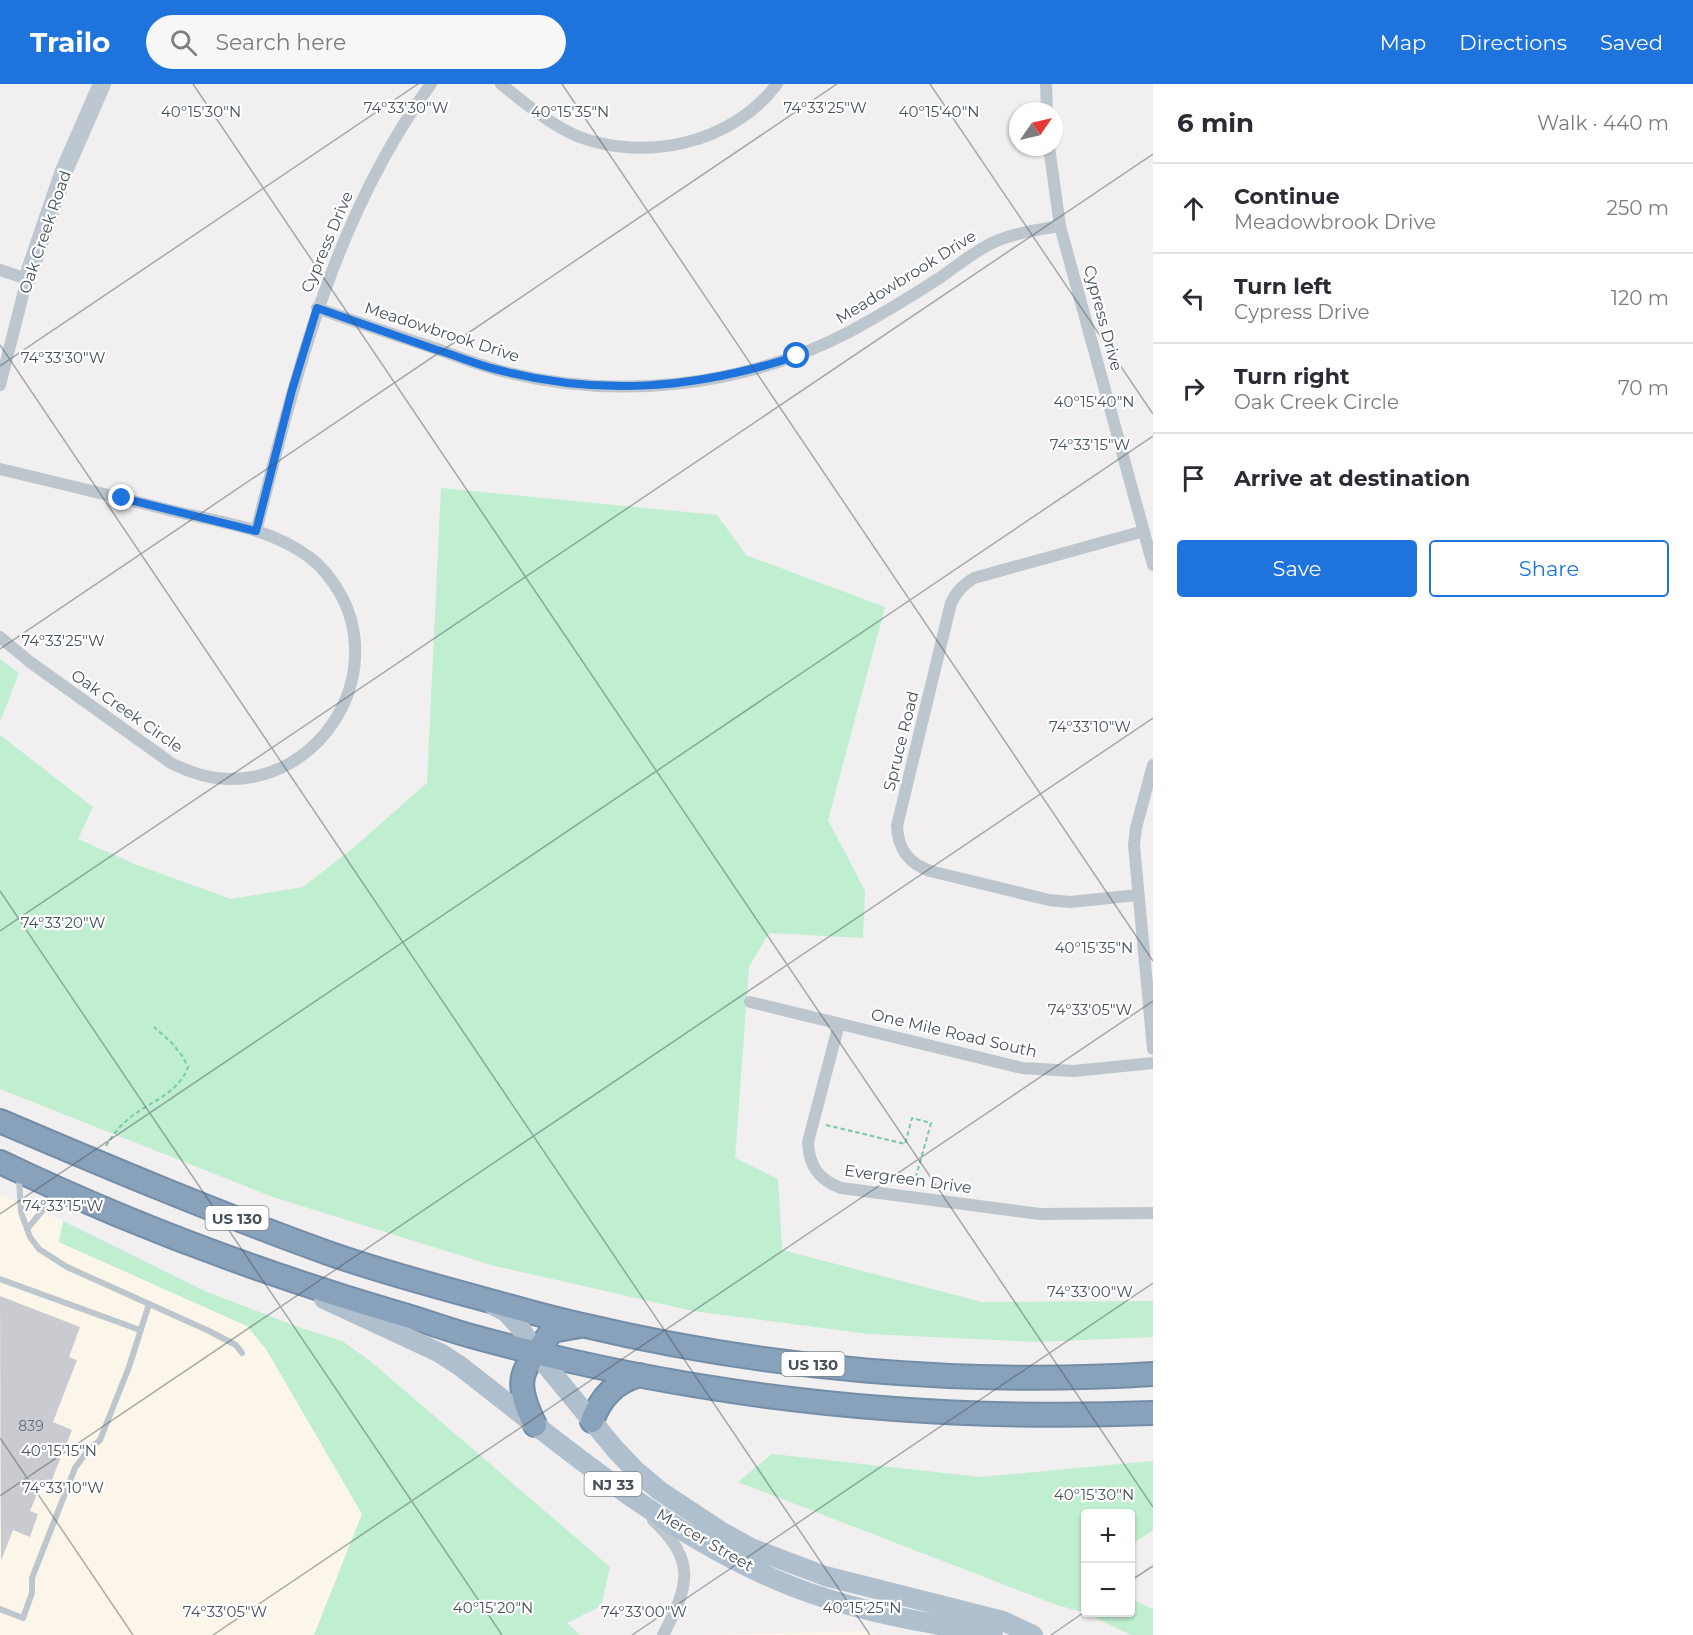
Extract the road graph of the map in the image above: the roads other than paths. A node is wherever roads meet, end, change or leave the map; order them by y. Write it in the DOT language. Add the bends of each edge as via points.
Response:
graph roads {
  1 [pos="102,84"];
  2 [pos="430,84"];
  3 [pos="501,84"];
  4 [pos="777,84"];
  5 [pos="1046,84"];
  6 [pos="1047,102"];
  7 [pos="1050,156"];
  8 [pos="1060,226"];
  9 [pos="0,270"];
  10 [pos="27,279"];
  11 [pos="317,308"];
  12 [pos="0,385"];
  13 [pos="0,469"];
  14 [pos="256,531"];
  15 [pos="1144,531"];
  16 [pos="1153,565"];
  17 [pos="0,637"];
  18 [pos="1153,765"];
  19 [pos="1138,895"];
  20 [pos="750,1002"];
  21 [pos="839,1024"];
  22 [pos="1153,1049"];
  23 [pos="1153,1063"];
  24 [pos="0,1121"];
  25 [pos="10,1166"];
  26 [pos="60,1189"];
  27 [pos="1153,1213"];
  28 [pos="28,1228"];
  29 [pos="262,1270"];
  30 [pos="0,1279"];
  31 [pos="480,1298"];
  32 [pos="149,1304"];
  33 [pos="581,1325"];
  34 [pos="140,1330"];
  35 [pos="242,1353"];
  36 [pos="536,1353"];
  37 [pos="1153,1374"];
  38 [pos="640,1375"];
  39 [pos="1153,1413"];
  40 [pos="592,1421"];
  41 [pos="535,1425"];
  42 [pos="619,1488"];
  43 [pos="0,1610"];
  44 [pos="663,1635"];
  45 [pos="993,1635"];
  46 [pos="1033,1635"];
  1 -- 10 [label="street, Oak Creek Road" via="64,171"];
  2 -- 11 [label="street, Cypress Drive" via="378,169 337,254"];
  3 -- 4 [label="street" via="539,114 578,136 619,146 652,148 699,139 722,129 757,106"];
  5 -- 6 [label="street"];
  7 -- 8 [label="street, Cypress Drive"];
  8 -- 11 [label="street, Meadowbrook Drive" via="993,243 872,320 797,356 756,369 680,383 612,386 535,378 493,369"];
  8 -- 15 [label="street, Cypress Drive"];
  9 -- 10 [label="street"];
  10 -- 12 [label="street, Oak Creek Road"];
  11 -- 14 [label="street, Cypress Drive"];
  13 -- 14 [label="street, Oak Creek Circle"];
  14 -- 17 [label="street, Oak Creek Circle" via="297,548 325,571 346,604 355,638 350,692 331,727 285,767 267,774 227,779 187,771"];
  15 -- 16 [label="street, Cypress Drive"];
  15 -- 19 [label="street, Spruce Road" via="964,584 949,614 897,826 908,859 930,871 1049,900 1070,902"];
  18 -- 19 [label="street" via="1134,845"];
  19 -- 22 [label="street"];
  20 -- 21 [label="street, One Mile Road South"];
  21 -- 23 [label="street, One Mile Road South" via="1022,1068 1074,1071"];
  21 -- 27 [label="street, Evergreen Drive" via="808,1142 812,1166 829,1184 1040,1214"];
  24 -- 31 [label="highway, US 130" via="263,1229"];
  25 -- 26 [label="highway, US 130"];
  25 -- 28 [label="lane"];
  26 -- 28 [label="lane"];
  26 -- 29 [label="highway, US 130"];
  28 -- 32 [label="lane" via="39,1249 67,1267"];
  29 -- 36 [label="highway, US 130" via="334,1295"];
  29 -- 41 [label="main road, Mercer Street / NJ 33" via="440,1353"];
  30 -- 34 [label="lane"];
  31 -- 33 [label="highway, US 130"];
  31 -- 36 [label="main road, Mercer Street / NJ 33" via="506,1312"];
  32 -- 34 [label="lane"];
  32 -- 35 [label="lane" via="236,1345"];
  33 -- 36 [label="highway" via="552,1331"];
  33 -- 37 [label="highway, US 130" via="714,1351 855,1369 997,1377"];
  34 -- 43 [label="lane" via="100,1440 75,1468 32,1578 32,1593 23,1618"];
  36 -- 38 [label="highway, US 130"];
  36 -- 40 [label="main road, Mercer Street / NJ 33"];
  36 -- 41 [label="highway" via="521,1380 523,1401"];
  38 -- 39 [label="highway, US 130" via="752,1395 887,1410 1023,1416"];
  38 -- 40 [label="highway" via="606,1394"];
  40 -- 46 [label="main road, Mercer Street / NJ 33" via="615,1449 660,1491 693,1515 752,1548 825,1576 1003,1621"];
  41 -- 42 [label="main road, Mercer Street / NJ 33"];
  42 -- 44 [label="street" via="669,1535 681,1556 682,1597"];
  42 -- 45 [label="main road, Mercer Street / NJ 33" via="734,1559 791,1586 858,1608"];
}
